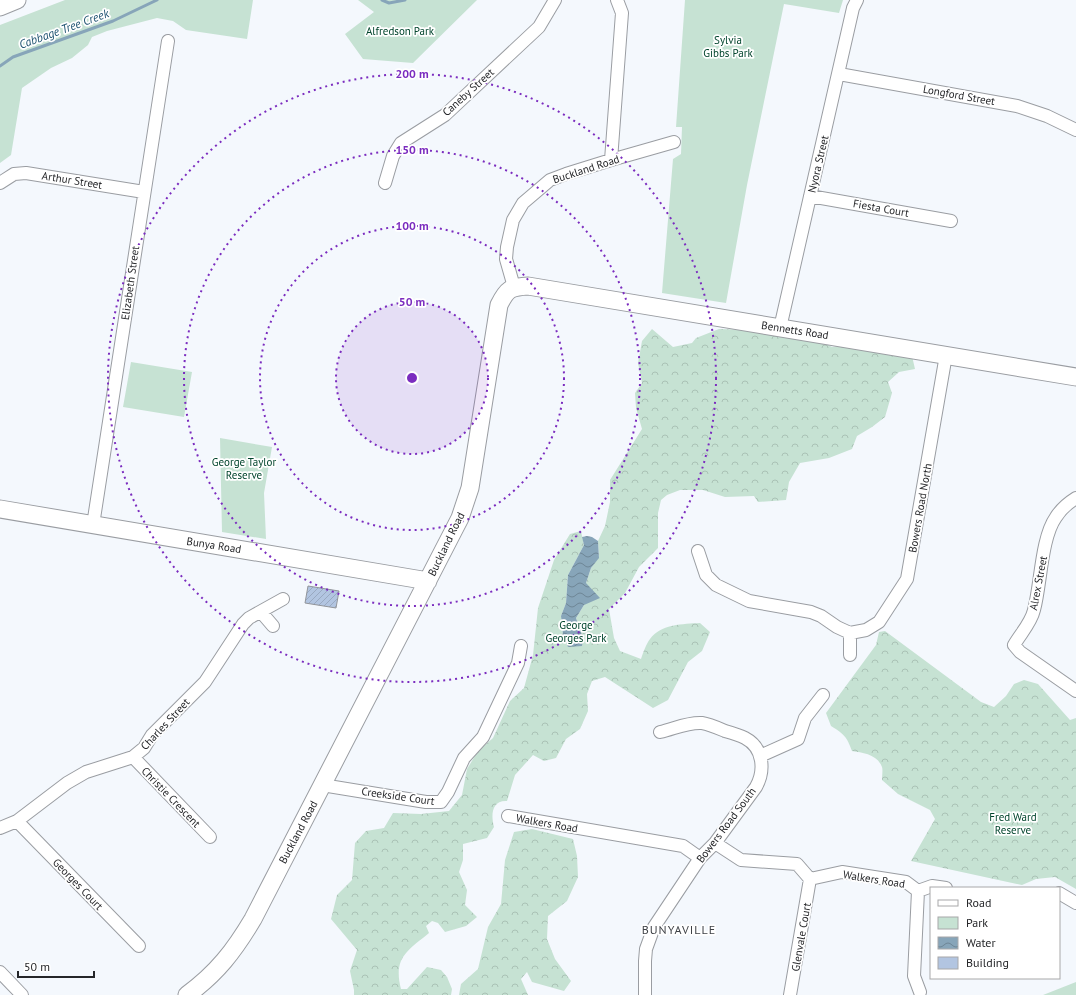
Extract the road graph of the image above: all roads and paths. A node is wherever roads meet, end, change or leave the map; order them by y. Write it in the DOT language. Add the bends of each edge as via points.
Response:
graph roads {
  1 [pos="17,0"];
  2 [pos="555,0"];
  3 [pos="617,0"];
  4 [pos="857,0"];
  5 [pos="0,7"];
  6 [pos="168,41"];
  7 [pos="838,74"];
  8 [pos="1076,130"];
  9 [pos="674,142"];
  10 [pos="611,160"];
  11 [pos="1,182"];
  12 [pos="385,183"];
  13 [pos="144,192"];
  14 [pos="810,196"];
  15 [pos="951,221"];
  16 [pos="514,287"];
  17 [pos="780,328"];
  18 [pos="946,354"];
  19 [pos="1076,376"];
  20 [pos="1076,498"];
  21 [pos="0,509"];
  22 [pos="93,526"];
  23 [pos="698,551"];
  24 [pos="428,581"];
  25 [pos="283,599"];
  26 [pos="261,612"];
  27 [pos="273,626"];
  28 [pos="850,633"];
  29 [pos="521,646"];
  30 [pos="850,655"];
  31 [pos="1076,691"];
  32 [pos="823,695"];
  33 [pos="660,732"];
  34 [pos="760,756"];
  35 [pos="133,757"];
  36 [pos="322,785"];
  37 [pos="508,816"];
  38 [pos="17,821"];
  39 [pos="0,828"];
  40 [pos="210,837"];
  41 [pos="715,843"];
  42 [pos="700,858"];
  43 [pos="810,879"];
  44 [pos="939,887"];
  45 [pos="918,891"];
  46 [pos="1060,894"];
  47 [pos="1076,903"];
  48 [pos="139,946"];
  49 [pos="0,972"];
  50 [pos="922,994"];
  51 [pos="22,995"];
  52 [pos="187,995"];
  53 [pos="646,995"];
  54 [pos="790,995"];
  1 -- 5 [label="street"];
  2 -- 12 [label="street, Caneby Street" via="539,27 445,115 402,143 393,156"];
  3 -- 10 [label="street" via="622,14"];
  4 -- 7 [label="street, Nyora Street"];
  6 -- 13 [label="street, Elizabeth Street"];
  7 -- 8 [label="street, Longford Street" via="1017,106 1047,116"];
  7 -- 14 [label="street, Nyora Street"];
  9 -- 10 [label="street, Buckland Road"];
  10 -- 16 [label="street, Buckland Road" via="550,180 523,204 513,220 507,248 506,259"];
  11 -- 13 [label="street, Arthur Street" via="14,174 26,173"];
  13 -- 22 [label="street, Elizabeth Street"];
  14 -- 15 [label="street, Fiesta Court"];
  14 -- 17 [label="street, Nyora Street"];
  16 -- 17 [label="street, Bennetts Road" via="528,286"];
  16 -- 24 [label="street, Buckland Road" via="505,294 499,305 470,488 460,518"];
  17 -- 18 [label="street, Bennetts Road"];
  18 -- 19 [label="street, Bennetts Road"];
  18 -- 28 [label="street, Bowers Road North" via="907,579 879,622 866,630"];
  20 -- 31 [label="street, Alrex Street" via="1064,506 1055,517 1048,533 1034,611 1028,626 1014,644 1020,652"];
  21 -- 22 [label="street, Bunya Road"];
  22 -- 24 [label="street, Bunya Road"];
  23 -- 28 [label="street" via="706,575 716,585 749,601 811,612"];
  24 -- 36 [label="street, Buckland Road"];
  25 -- 26 [label="street, Charles Street"];
  26 -- 27 [label="street"];
  26 -- 35 [label="street, Charles Street" via="243,624 205,682"];
  28 -- 30 [label="street"];
  29 -- 36 [label="street, Creekside Court" via="518,663 483,737 464,758 441,802 426,802"];
  32 -- 34 [label="street" via="805,718 798,739"];
  33 -- 34 [label="street" via="688,724 703,723 747,739"];
  34 -- 41 [label="street, Bowers Road South" via="760,780"];
  35 -- 38 [label="street, Charles Street" via="86,772 67,783"];
  35 -- 40 [label="street, Christie Crescent"];
  36 -- 52 [label="street, Buckland Road" via="240,941 224,962"];
  37 -- 42 [label="street, Walkers Road" via="683,846"];
  38 -- 39 [label="street, Charles Street"];
  38 -- 48 [label="street, Georges Court"];
  41 -- 42 [label="street, Bowers Road South"];
  41 -- 43 [label="street" via="741,860 797,864"];
  42 -- 53 [label="street, Bowers Road South" via="660,917 650,938 645,961"];
  43 -- 45 [label="street, Walkers Road" via="842,872 906,882"];
  43 -- 54 [label="street, Glenvale Court"];
  44 -- 45 [label="street, Walkers Road" via="932,886"];
  45 -- 50 [label="street" via="914,976"];
  46 -- 47 [label="street"];
  49 -- 51 [label="street"];
}
